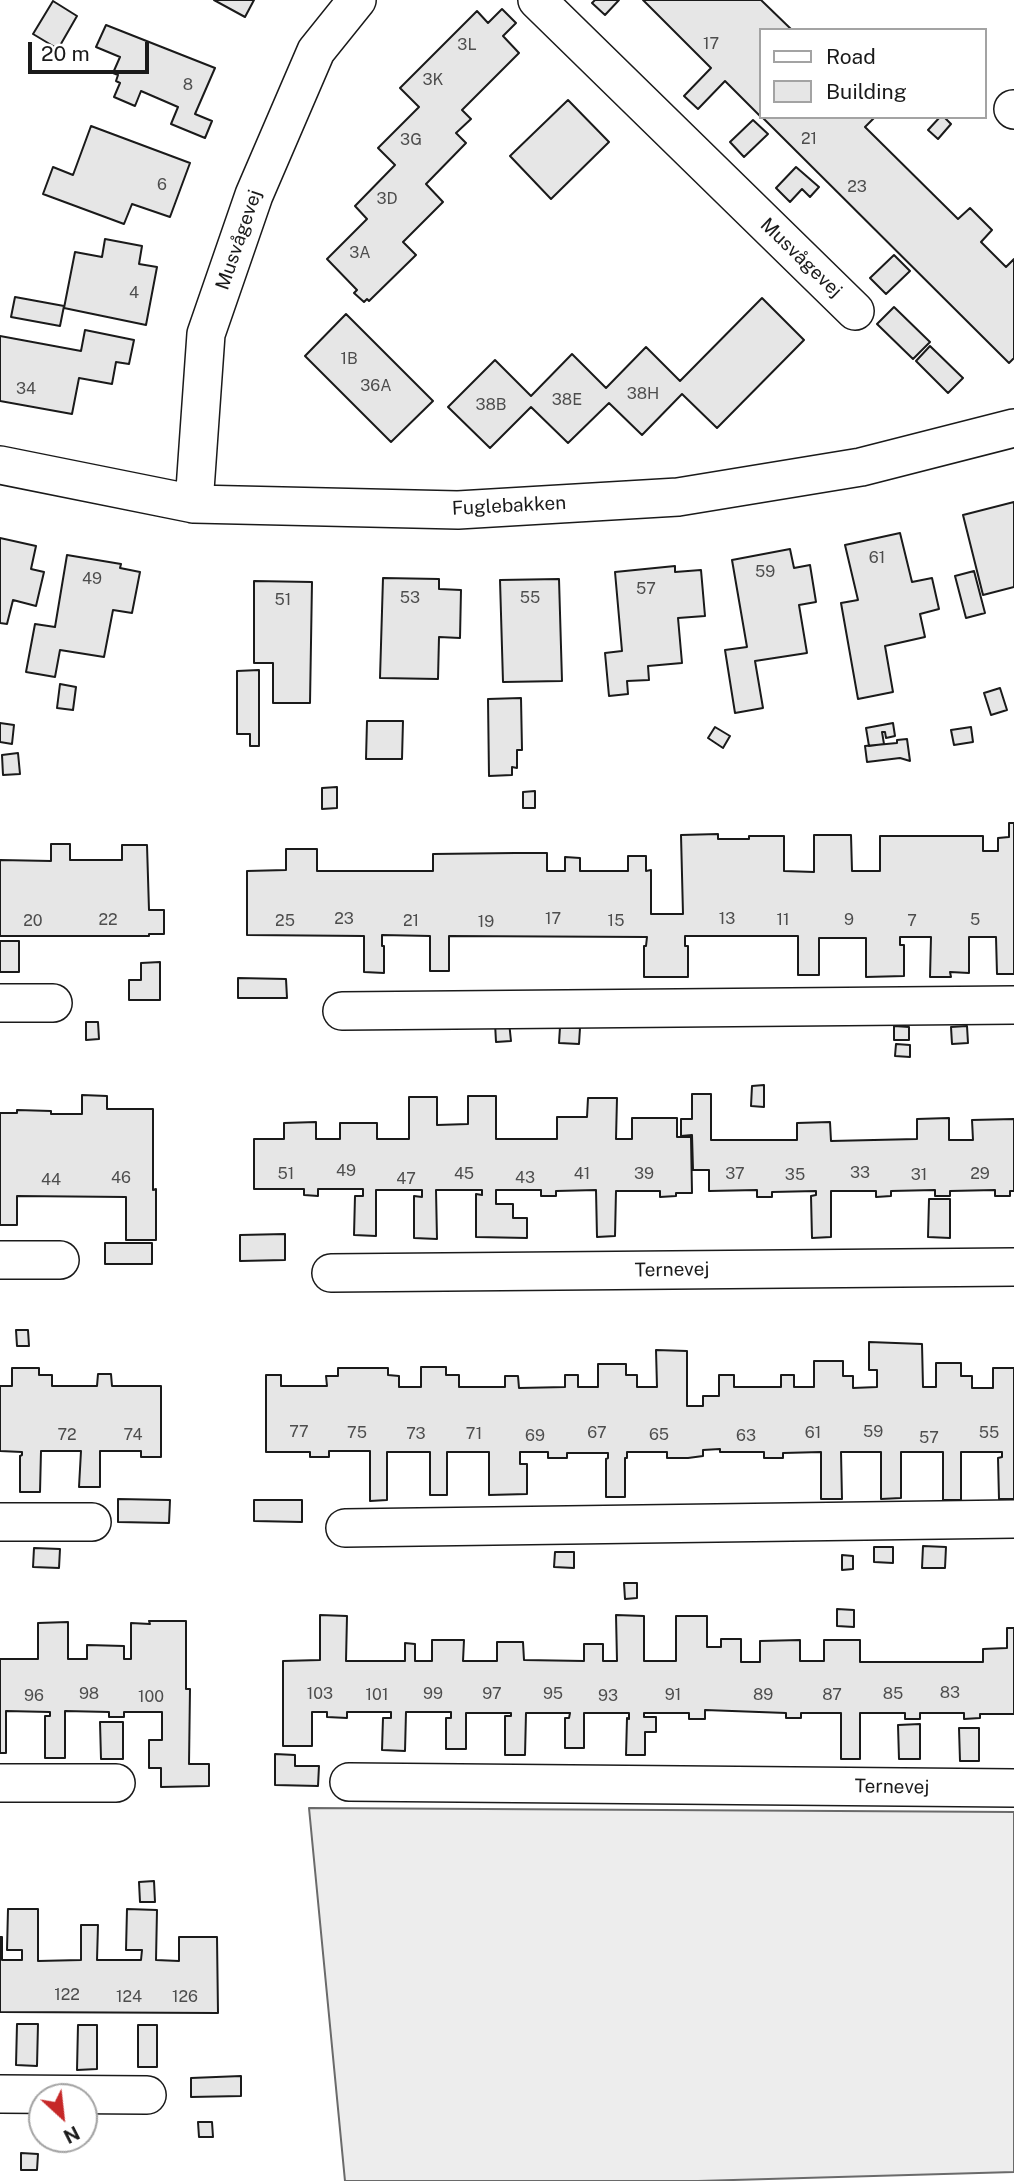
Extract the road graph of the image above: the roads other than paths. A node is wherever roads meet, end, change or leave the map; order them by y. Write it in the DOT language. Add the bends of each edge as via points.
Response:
graph roads {
  1 [pos="357,0"];
  2 [pos="537,0"];
  3 [pos="855,311"];
  4 [pos="1014,428"];
  5 [pos="0,465"];
  6 [pos="194,504"];
  7 [pos="0,1003"];
  8 [pos="53,1003"];
  9 [pos="1014,1004"];
  10 [pos="342,1012"];
  11 [pos="0,1260"];
  12 [pos="60,1260"];
  13 [pos="1014,1267"];
  14 [pos="331,1273"];
  15 [pos="1014,1519"];
  16 [pos="0,1522"];
  17 [pos="92,1522"];
  18 [pos="345,1528"];
  19 [pos="349,1782"];
  20 [pos="0,1783"];
  21 [pos="116,1783"];
  22 [pos="1014,1788"];
  23 [pos="0,2094"];
  24 [pos="148,2095"];
  1 -- 6 [label="street, Musvågevej" via="316,51 254,195 206,334"];
  2 -- 3 [label="street, Musvågevej"];
  4 -- 6 [label="street, Fuglebakken" via="862,467 678,496 458,510"];
  5 -- 6 [label="street, Fuglebakken"];
  7 -- 8 [label="street"];
  9 -- 10 [label="street"];
  11 -- 12 [label="street"];
  13 -- 14 [label="street, Ternevej"];
  15 -- 18 [label="street"];
  16 -- 17 [label="street"];
  19 -- 22 [label="street, Ternevej"];
  20 -- 21 [label="street"];
  23 -- 24 [label="street"];
}
